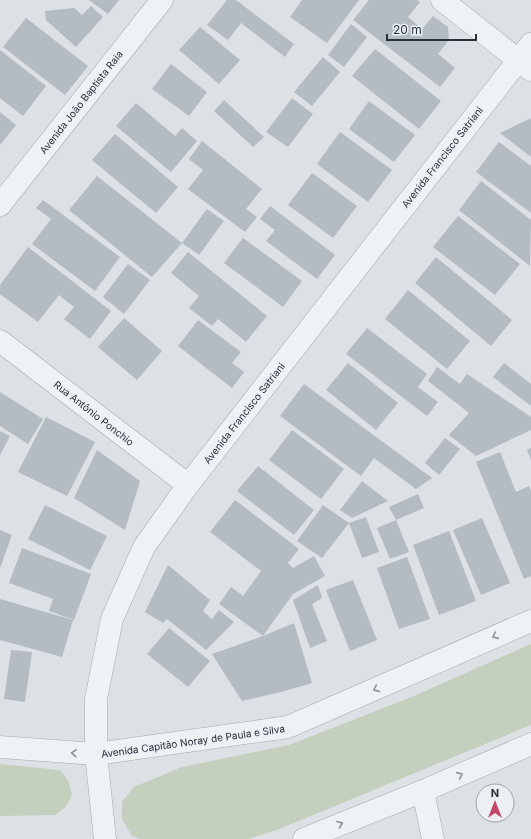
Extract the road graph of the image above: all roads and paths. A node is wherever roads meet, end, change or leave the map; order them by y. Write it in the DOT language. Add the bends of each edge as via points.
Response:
graph roads {
  1 [pos="162,0"];
  2 [pos="442,0"];
  3 [pos="527,58"];
  4 [pos="0,204"];
  5 [pos="0,341"];
  6 [pos="188,486"];
  7 [pos="531,620"];
  8 [pos="531,744"];
  9 [pos="0,747"];
  10 [pos="96,754"];
  11 [pos="423,791"];
  12 [pos="106,839"];
  13 [pos="304,839"];
  14 [pos="434,839"];
  1 -- 4 [label="street, Avenida João Baptista Raia"];
  2 -- 3 [label="street"];
  3 -- 6 [label="street, Avenida Francisco Satriani"];
  5 -- 6 [label="street, Rua Antônio Ponchio"];
  6 -- 10 [label="street, Avenida Francisco Satriani" via="144,547 112,619 96,699"];
  7 -- 10 [label="street, Avenida Capitão Noray de Paula e Silva, one-way" via="288,728"];
  11 -- 8 [label="street, one-way"];
  10 -- 9 [label="street, Avenida Capitão Noray de Paula e Silva, one-way"];
  10 -- 12 [label="street, Avenida Francisco Satriani"];
  13 -- 11 [label="street, one-way"];
  11 -- 14 [label="street"];
}
